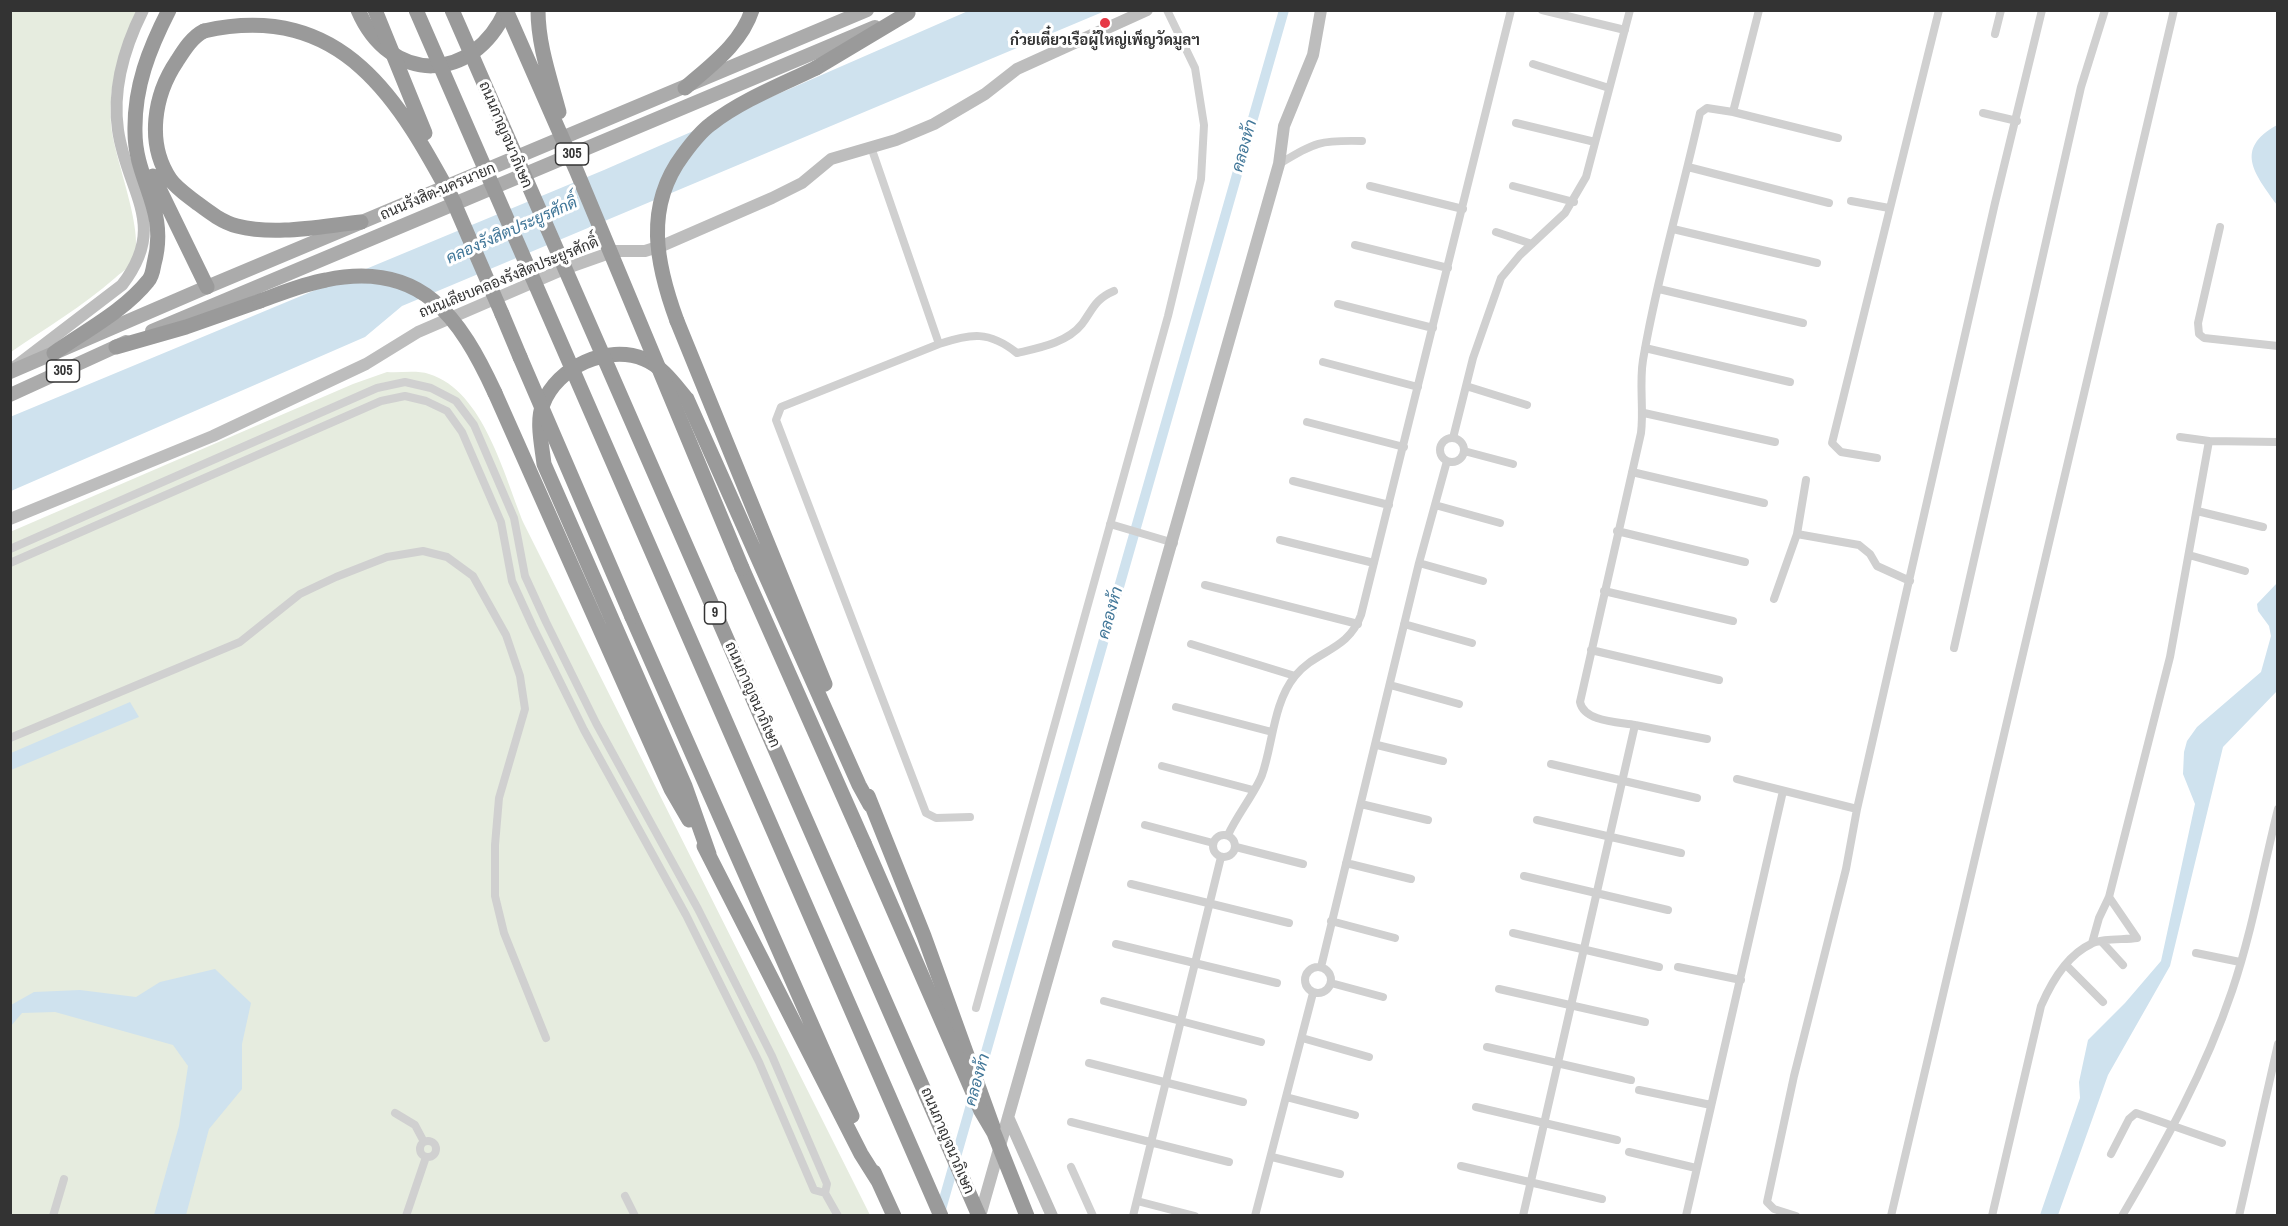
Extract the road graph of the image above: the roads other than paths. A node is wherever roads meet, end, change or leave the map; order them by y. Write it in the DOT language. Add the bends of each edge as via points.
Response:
graph roads {
  1 [pos="143,10"];
  2 [pos="169,10"];
  3 [pos="358,10"];
  4 [pos="375,10"];
  5 [pos="416,10"];
  6 [pos="452,10"];
  7 [pos="506,10"];
  8 [pos="538,10"];
  9 [pos="752,10"];
  10 [pos="867,10"];
  11 [pos="1147,10"];
  12 [pos="1167,10"];
  13 [pos="1321,10"];
  14 [pos="1510,10"];
  15 [pos="1542,10"];
  16 [pos="1630,10"];
  17 [pos="1760,10"];
  18 [pos="1939,10"];
  19 [pos="2001,10"];
  20 [pos="2042,10"];
  21 [pos="2105,10"];
  22 [pos="2174,10"];
  23 [pos="910,12"];
  24 [pos="1625,30"];
  25 [pos="1995,34"];
  26 [pos="1533,64"];
  27 [pos="685,88"];
  28 [pos="1609,88"];
  29 [pos="1732,112"];
  30 [pos="1983,113"];
  31 [pos="2016,121"];
  32 [pos="1516,123"];
  33 [pos="1838,138"];
  34 [pos="136,141"];
  35 [pos="1362,141"];
  36 [pos="1595,142"];
  37 [pos="871,147"];
  38 [pos="1279,164"];
  39 [pos="1688,168"];
  40 [pos="577,172"];
  41 [pos="1370,186"];
  42 [pos="1514,186"];
  43 [pos="1851,201"];
  44 [pos="1574,202"];
  45 [pos="1829,203"];
  46 [pos="455,204"];
  47 [pos="1889,208"];
  48 [pos="1463,209"];
  49 [pos="361,222"];
  50 [pos="2220,227"];
  51 [pos="1673,229"];
  52 [pos="1496,232"];
  53 [pos="1532,244"];
  54 [pos="1354,245"];
  55 [pos="1817,262"];
  56 [pos="1448,268"];
  57 [pos="207,286"];
  58 [pos="1659,289"];
  59 [pos="1114,291"];
  60 [pos="237,295"];
  61 [pos="1338,303"];
  62 [pos="1803,323"];
  63 [pos="1433,328"];
  64 [pos="939,345"];
  65 [pos="2277,346"];
  66 [pos="116,347"];
  67 [pos="1645,348"];
  68 [pos="54,353"];
  69 [pos="1323,362"];
  70 [pos="10,371"];
  71 [pos="1790,382"];
  72 [pos="1466,386"];
  73 [pos="1418,387"];
  74 [pos="10,395"];
  75 [pos="1527,405"];
  76 [pos="1644,413"];
  77 [pos="1307,422"];
  78 [pos="2180,437"];
  79 [pos="1453,438"];
  80 [pos="2208,441"];
  81 [pos="1775,442"];
  82 [pos="2277,442"];
  83 [pos="1404,447"];
  84 [pos="1464,451"];
  85 [pos="1877,458"];
  86 [pos="1447,461"];
  87 [pos="1514,464"];
  88 [pos="1632,472"];
  89 [pos="1806,480"];
  90 [pos="1293,481"];
  91 [pos="1764,503"];
  92 [pos="1389,505"];
  93 [pos="1435,505"];
  94 [pos="2197,511"];
  95 [pos="10,519"];
  96 [pos="1500,523"];
  97 [pos="1114,525"];
  98 [pos="2263,527"];
  99 [pos="1617,531"];
  100 [pos="1797,534"];
  101 [pos="1280,540"];
  102 [pos="1171,542"];
  103 [pos="10,549"];
  104 [pos="2188,555"];
  105 [pos="1745,562"];
  106 [pos="10,563"];
  107 [pos="1374,563"];
  108 [pos="1419,563"];
  109 [pos="2245,571"];
  110 [pos="1483,581"];
  111 [pos="1910,581"];
  112 [pos="1205,585"];
  113 [pos="1604,591"];
  114 [pos="1774,599"];
  115 [pos="1733,621"];
  116 [pos="546,622"];
  117 [pos="1358,624"];
  118 [pos="1404,624"];
  119 [pos="533,627"];
  120 [pos="1472,643"];
  121 [pos="1191,644"];
  122 [pos="1954,648"];
  123 [pos="1591,650"];
  124 [pos="1294,676"];
  125 [pos="1719,680"];
  126 [pos="1390,685"];
  127 [pos="1459,704"];
  128 [pos="1176,707"];
  129 [pos="1635,725"];
  130 [pos="1272,732"];
  131 [pos="10,738"];
  132 [pos="1707,740"];
  133 [pos="1377,744"];
  134 [pos="1443,761"];
  135 [pos="1551,765"];
  136 [pos="1162,766"];
  137 [pos="1737,779"];
  138 [pos="1623,781"];
  139 [pos="1253,790"];
  140 [pos="1783,791"];
  141 [pos="1697,798"];
  142 [pos="1361,804"];
  143 [pos="870,805"];
  144 [pos="1857,809"];
  145 [pos="2277,809"];
  146 [pos="970,817"];
  147 [pos="1428,820"];
  148 [pos="1537,820"];
  149 [pos="652,825"];
  150 [pos="1145,825"];
  151 [pos="640,831"];
  152 [pos="1228,835"];
  153 [pos="1611,837"];
  154 [pos="1213,843"];
  155 [pos="1236,847"];
  156 [pos="709,854"];
  157 [pos="1681,854"];
  158 [pos="1221,857"];
  159 [pos="1346,862"];
  160 [pos="1303,864"];
  161 [pos="1524,876"];
  162 [pos="1412,879"];
  163 [pos="1131,884"];
  164 [pos="1598,893"];
  165 [pos="2109,897"];
  166 [pos="1209,904"];
  167 [pos="1668,910"];
  168 [pos="1331,921"];
  169 [pos="1289,923"];
  170 [pos="1513,933"];
  171 [pos="1395,938"];
  172 [pos="2102,942"];
  173 [pos="2092,943"];
  174 [pos="1116,944"];
  175 [pos="1585,950"];
  176 [pos="2196,953"];
  177 [pos="2240,962"];
  178 [pos="1195,963"];
  179 [pos="2066,965"];
  180 [pos="2123,965"];
  181 [pos="1659,966"];
  182 [pos="1321,967"];
  183 [pos="1678,967"];
  184 [pos="1741,980"];
  185 [pos="1277,983"];
  186 [pos="1331,983"];
  187 [pos="1499,988"];
  188 [pos="1313,993"];
  189 [pos="1383,997"];
  190 [pos="1104,1001"];
  191 [pos="2103,1002"];
  192 [pos="1572,1005"];
  193 [pos="976,1008"];
  194 [pos="1181,1022"];
  195 [pos="1645,1022"];
  196 [pos="806,1027"];
  197 [pos="546,1038"];
  198 [pos="1302,1038"];
  199 [pos="1261,1042"];
  200 [pos="2277,1044"];
  201 [pos="1487,1047"];
  202 [pos="1369,1057"];
  203 [pos="1089,1063"];
  204 [pos="1559,1063"];
  205 [pos="1630,1080"];
  206 [pos="1166,1083"];
  207 [pos="1639,1090"];
  208 [pos="1286,1097"];
  209 [pos="1243,1102"];
  210 [pos="1711,1105"];
  211 [pos="1476,1107"];
  212 [pos="395,1113"];
  213 [pos="1355,1115"];
  214 [pos="1008,1117"];
  215 [pos="1071,1122"];
  216 [pos="1545,1123"];
  217 [pos="2174,1128"];
  218 [pos="994,1133"];
  219 [pos="1617,1140"];
  220 [pos="1151,1142"];
  221 [pos="2222,1143"];
  222 [pos="1629,1152"];
  223 [pos="2111,1154"];
  224 [pos="1272,1157"];
  225 [pos="1229,1162"];
  226 [pos="1461,1166"];
  227 [pos="1071,1167"];
  228 [pos="1696,1168"];
  229 [pos="1340,1174"];
  230 [pos="64,1179"];
  231 [pos="1531,1181"];
  232 [pos="825,1193"];
  233 [pos="625,1196"];
  234 [pos="1602,1199"];
  235 [pos="1137,1201"];
  236 [pos="53,1215"];
  237 [pos="406,1215"];
  238 [pos="634,1215"];
  239 [pos="838,1215"];
  240 [pos="894,1215"];
  241 [pos="941,1215"];
  242 [pos="980,1215"];
  243 [pos="1027,1215"];
  244 [pos="1052,1215"];
  245 [pos="1093,1215"];
  246 [pos="1133,1215"];
  247 [pos="1195,1215"];
  248 [pos="1256,1215"];
  249 [pos="1523,1215"];
  250 [pos="1686,1215"];
  251 [pos="1797,1215"];
  252 [pos="1891,1215"];
  253 [pos="1992,1215"];
  254 [pos="2122,1215"];
  255 [pos="2239,1215"];
  1 -- 70 [label="street" via="124,54 116,105 126,163 144,216 145,233 135,268 122,285"];
  2 -- 34 [label="highway" via="141,74"];
  3 -- 7 [label="highway" via="381,46 407,64 438,67 459,61 486,41"];
  4 -- 46 [label="highway, bridge"];
  5 -- 241 [label="highway, ถนนกาญจนาภิเษก / 9, bridge"];
  6 -- 242 [label="highway, ถนนกาญจนาภิเษก / 9, bridge"];
  7 -- 40 [label="highway, bridge"];
  8 -- 40 [label="highway, bridge" via="546,66"];
  9 -- 27 [label="highway" via="724,54"];
  10 -- 27 [label="main road, ถนนรังสิต-นครนายก / 305"];
  11 -- 37 [label="street, ถนนเลียบคลองรังสิตประยูรศักดิ์" via="1017,69 985,94 934,124"];
  12 -- 97 [label="street" via="1195,68 1204,151 1179,273"];
  13 -- 38 [label="street" via="1313,55 1284,126"];
  14 -- 48 [label="street"];
  15 -- 24 [label="street"];
  16 -- 24 [label="street"];
  17 -- 29 [label="street"];
  18 -- 47 [label="street"];
  19 -- 25 [label="street"];
  20 -- 31 [label="street"];
  21 -- 122 [label="street" via="2081,87"];
  22 -- 252 [label="street"];
  23 -- 60 [label="main road, ถนนรังสิต-นครนายก / 305"];
  23 -- 143 [label="highway, bridge" via="710,125 688,148 668,180 657,222 656,249 677,321 859,766"];
  24 -- 28 [label="street"];
  26 -- 28 [label="street"];
  27 -- 49 [label="main road, ถนนรังสิต-นครนายก / 305"];
  28 -- 36 [label="street"];
  29 -- 33 [label="street"];
  29 -- 39 [label="street" via="1707,108 1700,113"];
  30 -- 31 [label="street"];
  31 -- 111 [label="street"];
  32 -- 36 [label="street"];
  34 -- 57 [label="highway"];
  34 -- 68 [label="highway" via="159,234 160,245 150,280"];
  35 -- 38 [label="street" via="1326,140"];
  36 -- 44 [label="street" via="1586,177"];
  37 -- 64 [label="street"];
  37 -- 95 [label="street, ถนนเลียบคลองรังสิตประยูรศักดิ์" via="831,159 802,183 664,245 645,251 615,251 594,258 418,332 366,364 213,436"];
  38 -- 102 [label="street"];
  39 -- 45 [label="street"];
  39 -- 51 [label="street"];
  40 -- 218 [label="highway, bridge" via="742,568"];
  41 -- 48 [label="street"];
  42 -- 44 [label="street"];
  43 -- 47 [label="street"];
  44 -- 53 [label="street"];
  46 -- 49 [label="highway, bridge" via="413,126 381,79 339,39 285,16 231,20 204,31 186,48 164,82 157,109 155,134 170,180 215,217 237,226 272,230"];
  46 -- 196 [label="highway, bridge"];
  47 -- 85 [label="street" via="1832,443 1841,452"];
  48 -- 56 [label="street"];
  49 -- 57 [label="main road, ถนนรังสิต-นครนายก / 305"];
  50 -- 65 [label="street" via="2198,323 2199,334 2204,338"];
  51 -- 55 [label="street"];
  51 -- 58 [label="street"];
  52 -- 53 [label="street"];
  53 -- 72 [label="street" via="1510,265 1493,294"];
  54 -- 56 [label="street"];
  56 -- 63 [label="street"];
  57 -- 60 [label="main road"];
  57 -- 68 [label="main road, ถนนรังสิต-นครนายก / 305"];
  58 -- 62 [label="street"];
  58 -- 67 [label="street"];
  59 -- 64 [label="street" via="1097,300 1078,328 1051,345 1017,353 993,337 980,336"];
  60 -- 66 [label="main road, ถนนรังสิต-นครนายก / 305"];
  61 -- 63 [label="street"];
  63 -- 73 [label="street"];
  64 -- 146 [label="street" via="782,407 776,420 926,813 936,818"];
  66 -- 74 [label="main road, ถนนรังสิต-นครนายก / 305"];
  66 -- 156 [label="highway, bridge" via="326,280 380,278 427,295 460,326 476,351 671,789"];
  67 -- 71 [label="street"];
  67 -- 76 [label="street" via="1641,372"];
  68 -- 70 [label="main road, ถนนรังสิต-นครนายก / 305"];
  69 -- 73 [label="street"];
  72 -- 75 [label="street"];
  72 -- 79 [label="street"];
  73 -- 83 [label="street"];
  76 -- 81 [label="street"];
  76 -- 88 [label="street"];
  77 -- 83 [label="street"];
  78 -- 80 [label="street"];
  79 -- 84 [label="street" via="1463,444"];
  79 -- 86 [label="street" via="1441,446"];
  80 -- 82 [label="street"];
  80 -- 94 [label="street"];
  83 -- 92 [label="street"];
  84 -- 86 [label="street" via="1459,460"];
  84 -- 87 [label="street"];
  86 -- 93 [label="street"];
  88 -- 91 [label="street"];
  88 -- 99 [label="street"];
  89 -- 100 [label="street"];
  90 -- 92 [label="street"];
  92 -- 107 [label="street"];
  93 -- 96 [label="street"];
  93 -- 108 [label="street"];
  94 -- 98 [label="street"];
  94 -- 104 [label="street"];
  97 -- 102 [label="street"];
  97 -- 193 [label="street"];
  99 -- 105 [label="street"];
  99 -- 113 [label="street"];
  100 -- 111 [label="street" via="1859,545 1877,566"];
  100 -- 114 [label="street"];
  101 -- 107 [label="street"];
  102 -- 214 [label="street"];
  103 -- 116 [label="street" via="377,388 405,382 431,388 456,401 474,425 514,518 525,576"];
  104 -- 109 [label="street"];
  104 -- 165 [label="street" via="2157,713"];
  106 -- 119 [label="street" via="381,401 405,396 447,411 462,432 501,522 512,581"];
  107 -- 117 [label="street"];
  108 -- 110 [label="street"];
  108 -- 118 [label="street"];
  111 -- 144 [label="street"];
  112 -- 117 [label="street"];
  113 -- 115 [label="street"];
  113 -- 123 [label="street"];
  116 -- 119 [label="street"];
  116 -- 149 [label="street"];
  117 -- 124 [label="street" via="1344,642"];
  118 -- 120 [label="street"];
  118 -- 126 [label="street"];
  119 -- 151 [label="street"];
  121 -- 124 [label="street"];
  123 -- 125 [label="street"];
  123 -- 129 [label="street" via="1581,707 1592,716"];
  124 -- 130 [label="street"];
  126 -- 127 [label="street"];
  126 -- 133 [label="street"];
  128 -- 130 [label="street"];
  129 -- 132 [label="street"];
  129 -- 138 [label="street"];
  130 -- 139 [label="street" via="1263,772"];
  131 -- 197 [label="street" via="240,642 300,594 336,577 387,557 423,551 447,557 473,576 506,635 520,676 525,709 499,798 495,896 504,933"];
  133 -- 134 [label="street"];
  133 -- 142 [label="street"];
  135 -- 138 [label="street"];
  136 -- 139 [label="street"];
  137 -- 140 [label="street"];
  138 -- 141 [label="street"];
  138 -- 153 [label="street"];
  139 -- 152 [label="street"];
  140 -- 144 [label="street"];
  140 -- 184 [label="street"];
  142 -- 147 [label="street"];
  142 -- 159 [label="street"];
  143 -- 156 [label="highway" via="687,399 667,375 644,359 614,355 584,360 560,379 543,404 540,434 544,464 685,786"];
  143 -- 218 [label="highway" via="924,936"];
  144 -- 251 [label="street" via="1767,1202 1774,1209"];
  145 -- 177 [label="street"];
  148 -- 153 [label="street"];
  149 -- 151 [label="street"];
  149 -- 232 [label="street" via="772,1056 827,1184"];
  150 -- 154 [label="street"];
  151 -- 232 [label="street" via="759,1062 814,1190"];
  152 -- 154 [label="street" via="1219,836"];
  152 -- 155 [label="street"];
  153 -- 157 [label="street"];
  153 -- 164 [label="street"];
  154 -- 158 [label="street" via="1214,852"];
  155 -- 158 [label="street" via="1231,855"];
  155 -- 160 [label="street"];
  156 -- 196 [label="highway"];
  158 -- 166 [label="street"];
  159 -- 162 [label="street"];
  159 -- 168 [label="street"];
  161 -- 164 [label="street"];
  163 -- 166 [label="street"];
  164 -- 167 [label="street"];
  164 -- 175 [label="street"];
  165 -- 172 [label="street" via="2137,938"];
  165 -- 173 [label="street"];
  166 -- 169 [label="street"];
  166 -- 178 [label="street"];
  168 -- 171 [label="street"];
  168 -- 182 [label="street"];
  170 -- 175 [label="street"];
  172 -- 173 [label="street"];
  172 -- 180 [label="street"];
  173 -- 179 [label="street"];
  174 -- 178 [label="street"];
  175 -- 181 [label="street"];
  175 -- 192 [label="street"];
  176 -- 177 [label="street"];
  177 -- 217 [label="street" via="2220,1024"];
  178 -- 185 [label="street"];
  178 -- 194 [label="street"];
  179 -- 191 [label="street"];
  179 -- 253 [label="street" via="2041,1006"];
  182 -- 186 [label="street" via="1329,973"];
  182 -- 188 [label="street" via="1310,969 1305,976 1305,984"];
  183 -- 184 [label="street"];
  184 -- 210 [label="street"];
  186 -- 188 [label="street" via="1325,991"];
  186 -- 189 [label="street"];
  187 -- 192 [label="street"];
  188 -- 198 [label="street"];
  190 -- 194 [label="street"];
  192 -- 195 [label="street"];
  192 -- 204 [label="street"];
  194 -- 199 [label="street"];
  194 -- 206 [label="street"];
  196 -- 240 [label="highway" via="861,1154"];
  198 -- 202 [label="street"];
  198 -- 208 [label="street"];
  200 -- 255 [label="street"];
  201 -- 204 [label="street"];
  203 -- 206 [label="street"];
  204 -- 205 [label="street"];
  204 -- 216 [label="street"];
  206 -- 209 [label="street"];
  206 -- 220 [label="street"];
  207 -- 210 [label="street"];
  208 -- 213 [label="street"];
  208 -- 224 [label="street"];
  210 -- 228 [label="street"];
  211 -- 216 [label="street"];
  212 -- 237 [label="street" via="415,1125 424,1142 436,1146 432,1157 426,1157"];
  214 -- 242 [label="street"];
  214 -- 244 [label="street"];
  215 -- 220 [label="street"];
  216 -- 219 [label="street"];
  216 -- 231 [label="street"];
  217 -- 221 [label="street"];
  217 -- 223 [label="street" via="2136,1113"];
  217 -- 254 [label="street"];
  218 -- 243 [label="highway, bridge"];
  220 -- 225 [label="street"];
  220 -- 235 [label="street"];
  222 -- 228 [label="street"];
  224 -- 229 [label="street"];
  224 -- 248 [label="street"];
  226 -- 231 [label="street"];
  227 -- 245 [label="street"];
  228 -- 250 [label="street"];
  230 -- 236 [label="street"];
  231 -- 234 [label="street"];
  231 -- 249 [label="street"];
  232 -- 239 [label="street"];
  233 -- 238 [label="street"];
  235 -- 246 [label="street"];
  235 -- 247 [label="street"];
}
